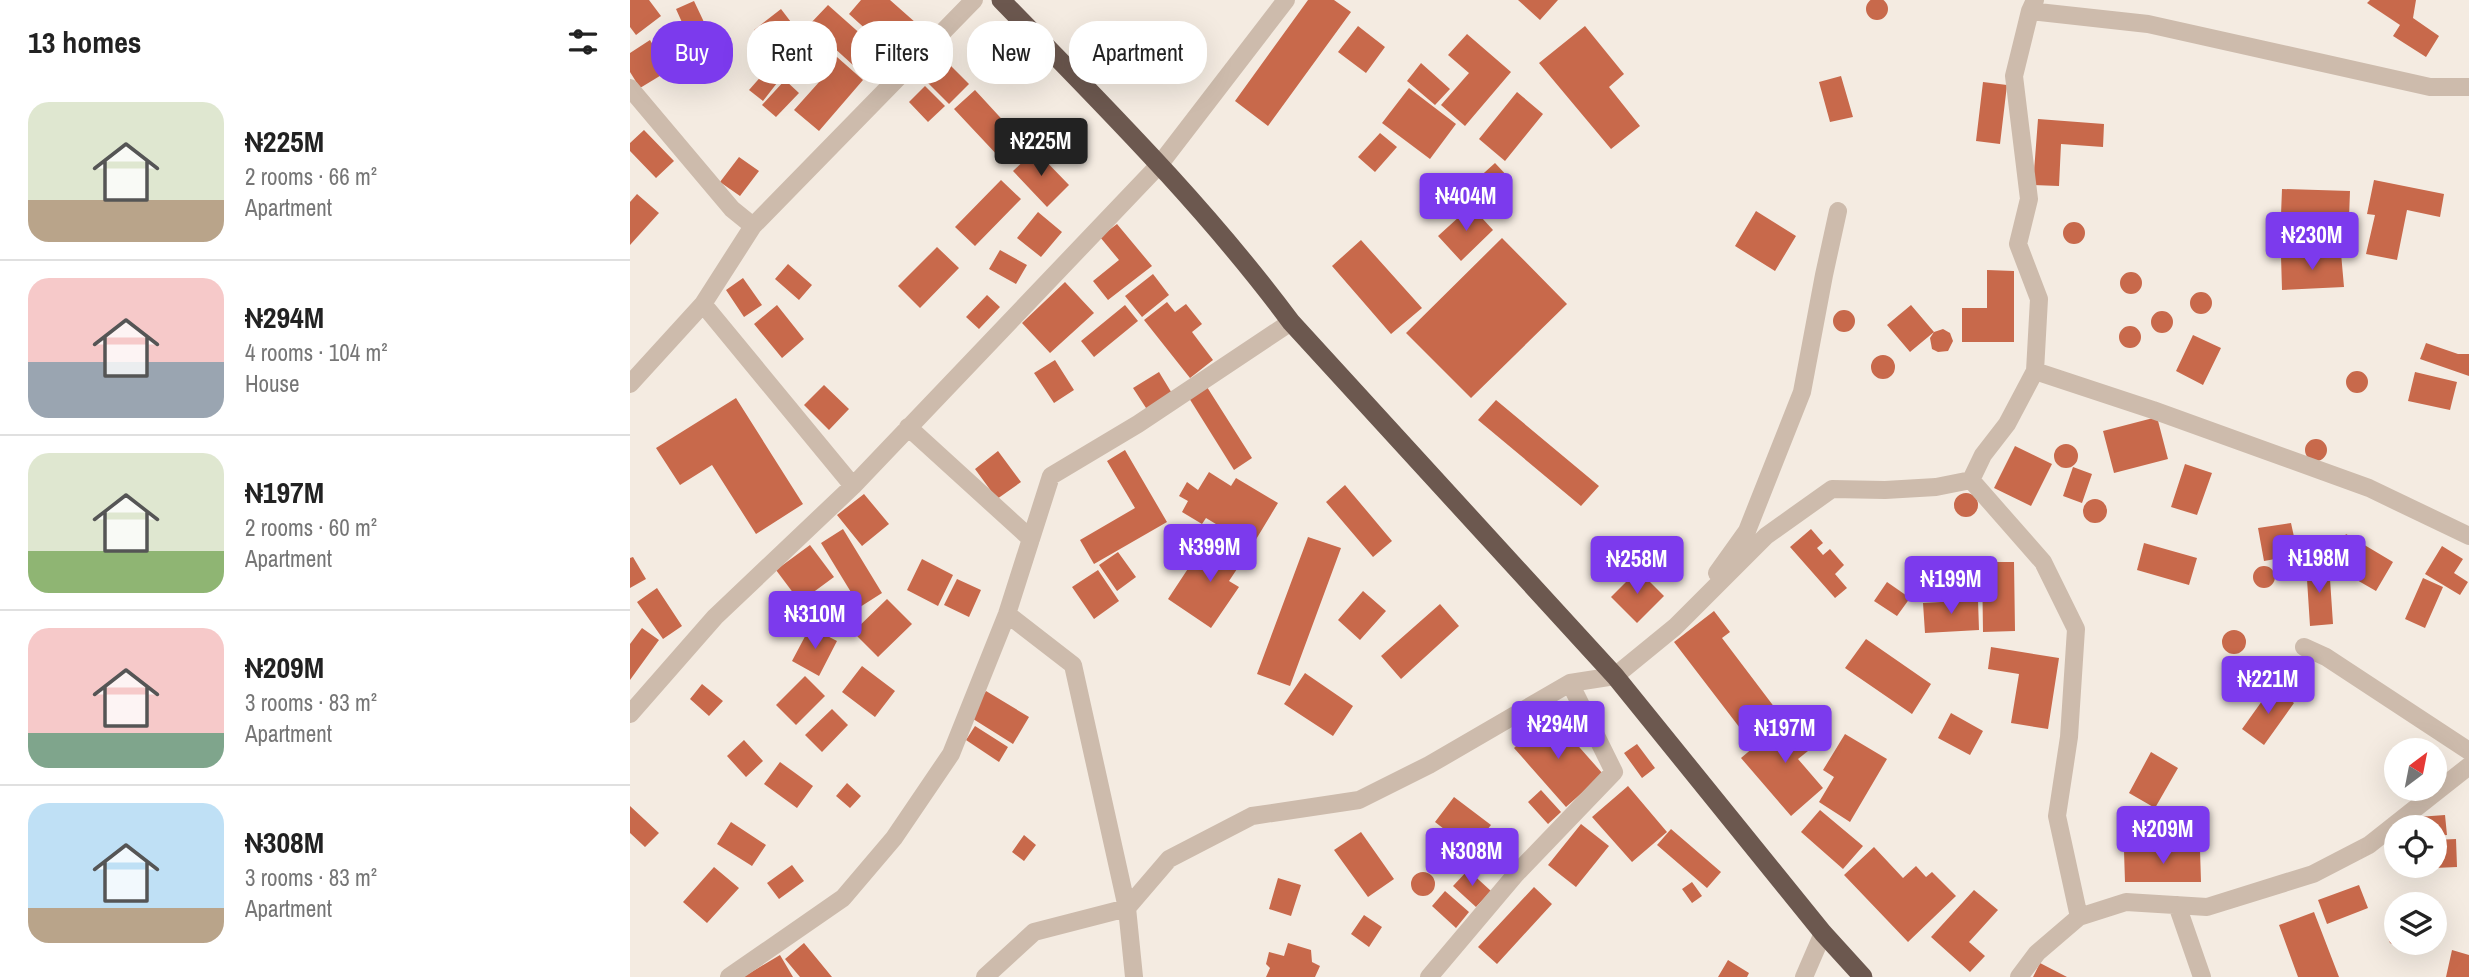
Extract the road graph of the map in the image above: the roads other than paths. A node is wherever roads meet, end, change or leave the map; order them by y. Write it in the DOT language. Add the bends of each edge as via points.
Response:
graph roads {
  1 [pos="974,0"];
  2 [pos="1001,0"];
  3 [pos="1286,0"];
  4 [pos="2032,5"];
  5 [pos="2469,87"];
  6 [pos="630,88"];
  7 [pos="1160,164"];
  8 [pos="1838,211"];
  9 [pos="753,226"];
  10 [pos="703,304"];
  11 [pos="1291,322"];
  12 [pos="2035,371"];
  13 [pos="630,384"];
  14 [pos="908,428"];
  15 [pos="1971,480"];
  16 [pos="853,486"];
  17 [pos="2469,536"];
  18 [pos="1031,539"];
  19 [pos="1691,610"];
  20 [pos="1007,614"];
  21 [pos="2304,647"];
  22 [pos="1615,676"];
  23 [pos="1570,683"];
  24 [pos="630,714"];
  25 [pos="2469,751"];
  26 [pos="2469,766"];
  27 [pos="2177,905"];
  28 [pos="1126,908"];
  29 [pos="2079,917"];
  30 [pos="1824,933"];
  31 [pos="729,977"];
  32 [pos="985,977"];
  33 [pos="1134,977"];
  34 [pos="1429,977"];
  35 [pos="1804,977"];
  36 [pos="1863,977"];
  37 [pos="2019,977"];
  38 [pos="2202,977"];
  1 -- 9 [label="street"];
  2 -- 7 [label="highway"];
  3 -- 7 [label="street"];
  4 -- 5 [label="street" via="2148,24 2430,87"];
  4 -- 12 [label="street" via="2014,76 2029,199 2018,244 2039,299"];
  6 -- 9 [label="street" via="732,209"];
  7 -- 11 [label="highway"];
  7 -- 14 [label="street"];
  8 -- 19 [label="street" via="1802,392 1747,531"];
  9 -- 10 [label="street"];
  10 -- 13 [label="street"];
  10 -- 16 [label="street"];
  11 -- 18 [label="street" via="1051,476"];
  11 -- 22 [label="highway"];
  12 -- 15 [label="street"];
  12 -- 17 [label="street" via="2369,488"];
  14 -- 16 [label="street"];
  14 -- 18 [label="street"];
  15 -- 19 [label="street" via="1885,490 1832,489 1766,536"];
  15 -- 29 [label="street" via="2043,562 2076,629 2069,737 2057,816"];
  16 -- 24 [label="street" via="715,617"];
  18 -- 20 [label="street"];
  19 -- 22 [label="street"];
  20 -- 28 [label="street" via="1073,665"];
  20 -- 31 [label="street" via="951,754 894,838 843,898"];
  21 -- 25 [label="street"];
  22 -- 23 [label="street"];
  22 -- 30 [label="highway"];
  23 -- 28 [label="street" via="1359,800 1240,822 1169,859"];
  23 -- 34 [label="street" via="1614,772 1516,874"];
  26 -- 27 [label="street" via="2369,845 2313,874 2207,907"];
  27 -- 29 [label="street" via="2126,902"];
  27 -- 38 [label="street"];
  28 -- 32 [label="street" via="1034,932"];
  28 -- 33 [label="street"];
  29 -- 37 [label="street" via="2037,953"];
  30 -- 35 [label="street"];
  30 -- 36 [label="highway"];
}
